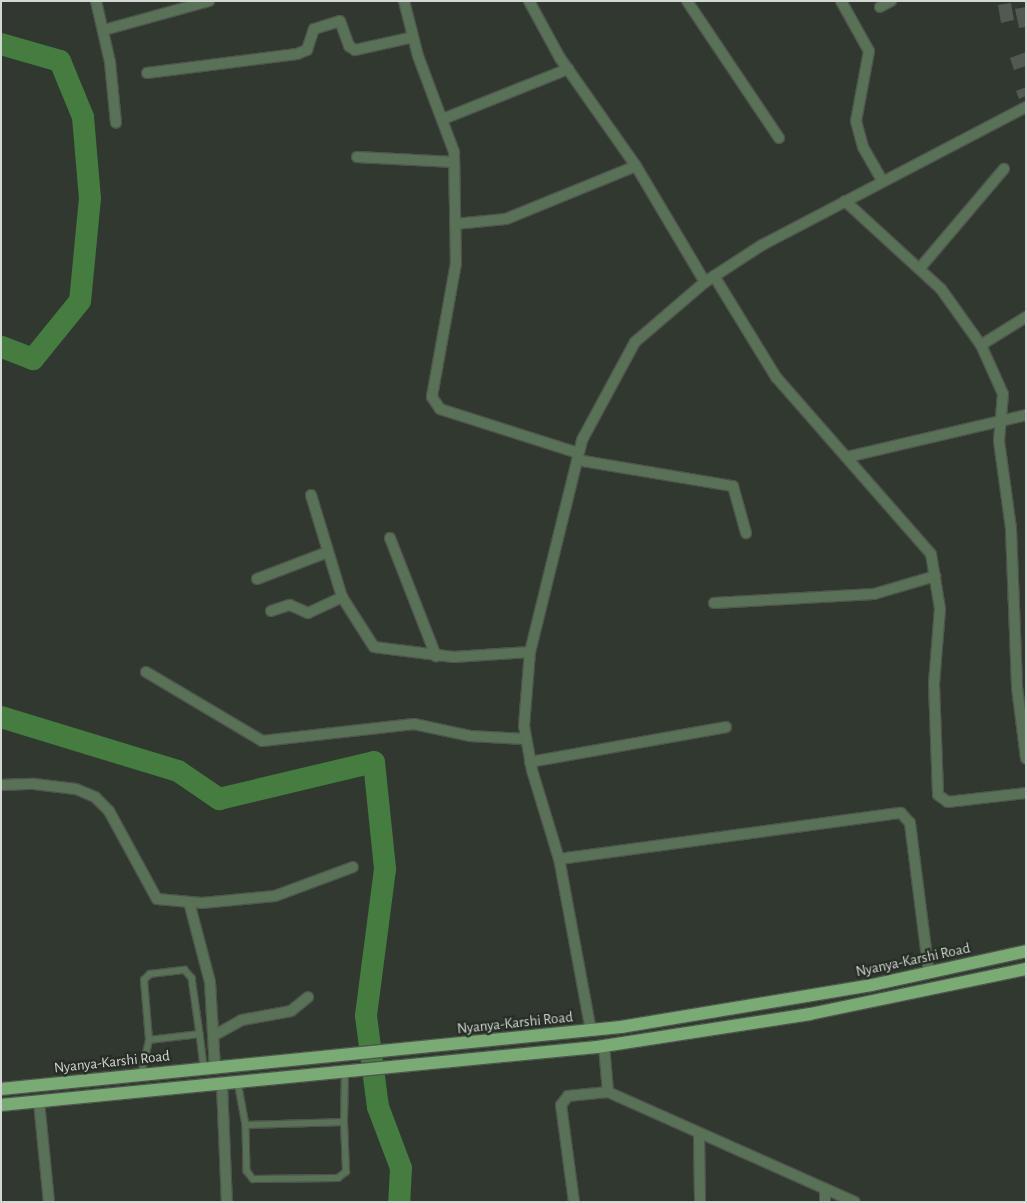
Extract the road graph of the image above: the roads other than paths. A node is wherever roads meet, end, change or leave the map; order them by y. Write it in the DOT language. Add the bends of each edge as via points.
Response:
graph roads {
  1 [pos="96,1"];
  2 [pos="209,1"];
  3 [pos="404,1"];
  4 [pos="529,1"];
  5 [pos="687,1"];
  6 [pos="841,1"];
  7 [pos="891,1"];
  8 [pos="880,7"];
  9 [pos="104,30"];
  10 [pos="413,37"];
  11 [pos="568,69"];
  12 [pos="147,73"];
  13 [pos="1026,107"];
  14 [pos="443,119"];
  15 [pos="116,123"];
  16 [pos="779,138"];
  17 [pos="357,157"];
  18 [pos="454,162"];
  19 [pos="636,166"];
  20 [pos="1004,169"];
  21 [pos="882,182"];
  22 [pos="845,201"];
  23 [pos="455,224"];
  24 [pos="920,268"];
  25 [pos="714,276"];
  26 [pos="705,282"];
  27 [pos="1026,317"];
  28 [pos="982,345"];
  29 [pos="1026,415"];
  30 [pos="1002,418"];
  31 [pos="846,456"];
  32 [pos="577,457"];
  33 [pos="311,495"];
  34 [pos="746,533"];
  35 [pos="390,538"];
  36 [pos="325,553"];
  37 [pos="935,576"];
  38 [pos="257,579"];
  39 [pos="342,597"];
  40 [pos="714,602"];
  41 [pos="272,611"];
  42 [pos="530,652"];
  43 [pos="436,656"];
  44 [pos="146,672"];
  45 [pos="1023,723"];
  46 [pos="726,728"];
  47 [pos="525,739"];
  48 [pos="1026,758"];
  49 [pos="530,762"];
  50 [pos="1,785"];
  51 [pos="1026,792"];
  52 [pos="559,859"];
  53 [pos="352,867"];
  54 [pos="189,902"];
  55 [pos="1026,951"];
  56 [pos="1026,969"];
  57 [pos="929,973"];
  58 [pos="308,997"];
  59 [pos="591,1031"];
  60 [pos="200,1034"];
  61 [pos="216,1035"];
  62 [pos="149,1040"];
  63 [pos="604,1046"];
  64 [pos="209,1069"];
  65 [pos="345,1070"];
  66 [pos="140,1076"];
  67 [pos="238,1082"];
  68 [pos="222,1084"];
  69 [pos="1,1089"];
  70 [pos="608,1092"];
  71 [pos="39,1102"];
  72 [pos="1,1105"];
  73 [pos="344,1122"];
  74 [pos="246,1125"];
  75 [pos="699,1136"];
  76 [pos="825,1189"];
  77 [pos="49,1202"];
  78 [pos="227,1202"];
  79 [pos="574,1202"];
  80 [pos="700,1202"];
  81 [pos="825,1202"];
  82 [pos="855,1202"];
  1 -- 9 [label="street"];
  2 -- 9 [label="street"];
  3 -- 10 [label="street"];
  4 -- 11 [label="street"];
  5 -- 16 [label="street"];
  6 -- 21 [label="street" via="868,51 856,121"];
  7 -- 8 [label="street"];
  9 -- 15 [label="street"];
  10 -- 12 [label="street" via="355,50 349,46 340,22 314,29 307,50 297,54"];
  10 -- 14 [label="street"];
  11 -- 14 [label="street"];
  11 -- 19 [label="street"];
  13 -- 21 [label="street"];
  14 -- 18 [label="street"];
  17 -- 18 [label="street"];
  18 -- 23 [label="street"];
  19 -- 23 [label="street" via="506,219"];
  19 -- 26 [label="street"];
  20 -- 24 [label="street"];
  21 -- 22 [label="street"];
  22 -- 24 [label="street"];
  22 -- 25 [label="street"];
  23 -- 32 [label="street" via="456,263 432,397 435,404"];
  24 -- 28 [label="street" via="941,289"];
  25 -- 26 [label="street"];
  25 -- 31 [label="street" via="776,377"];
  26 -- 32 [label="street" via="650,324 635,342 606,390"];
  27 -- 28 [label="street"];
  28 -- 30 [label="street" via="1003,394"];
  29 -- 30 [label="street"];
  30 -- 31 [label="street"];
  30 -- 45 [label="street" via="999,441 1011,529"];
  31 -- 37 [label="street" via="926,546"];
  32 -- 34 [label="street" via="733,486"];
  32 -- 42 [label="street"];
  33 -- 36 [label="street"];
  35 -- 43 [label="street"];
  36 -- 38 [label="street"];
  36 -- 39 [label="street"];
  37 -- 40 [label="street" via="874,594"];
  37 -- 51 [label="street" via="940,609 934,684 938,795 948,802"];
  39 -- 41 [label="street" via="308,613 290,605"];
  39 -- 43 [label="street" via="374,647"];
  42 -- 43 [label="street"];
  42 -- 47 [label="street"];
  44 -- 47 [label="street" via="262,741 414,724 470,736"];
  45 -- 48 [label="street"];
  46 -- 49 [label="street"];
  47 -- 49 [label="street"];
  49 -- 52 [label="street"];
  50 -- 54 [label="street" via="59,787 95,797 109,811 157,899"];
  52 -- 57 [label="street" via="901,813 910,822"];
  52 -- 59 [label="street"];
  53 -- 54 [label="street" via="275,896"];
  54 -- 61 [label="street" via="210,982"];
  55 -- 57 [label="main road, Nyanya-Karshi Road"];
  56 -- 63 [label="main road, Nyanya-Karshi Road" via="810,1014"];
  57 -- 59 [label="main road, Nyanya-Karshi Road" via="723,1013"];
  58 -- 61 [label="street" via="291,1011 242,1020"];
  59 -- 64 [label="main road, Nyanya-Karshi Road"];
  60 -- 62 [label="lane"];
  60 -- 62 [label="lane" via="192,978 185,970 150,974 144,980"];
  60 -- 64 [label="lane"];
  61 -- 64 [label="street"];
  62 -- 66 [label="lane"];
  63 -- 65 [label="main road, Nyanya-Karshi Road"];
  63 -- 70 [label="street"];
  64 -- 66 [label="main road, Nyanya-Karshi Road"];
  65 -- 67 [label="main road, Nyanya-Karshi Road"];
  65 -- 73 [label="lane"];
  66 -- 69 [label="main road, Nyanya-Karshi Road"];
  67 -- 68 [label="main road, Nyanya-Karshi Road"];
  67 -- 74 [label="lane"];
  68 -- 71 [label="main road, Nyanya-Karshi Road"];
  68 -- 78 [label="street"];
  70 -- 75 [label="street"];
  70 -- 79 [label="street" via="568,1096 561,1106"];
  71 -- 72 [label="main road, Nyanya-Karshi Road"];
  71 -- 77 [label="street"];
  73 -- 74 [label="lane"];
  73 -- 74 [label="lane" via="346,1172 338,1178 253,1179 247,1171"];
  75 -- 76 [label="street"];
  75 -- 80 [label="street"];
  76 -- 81 [label="street"];
  76 -- 82 [label="street"];
}
